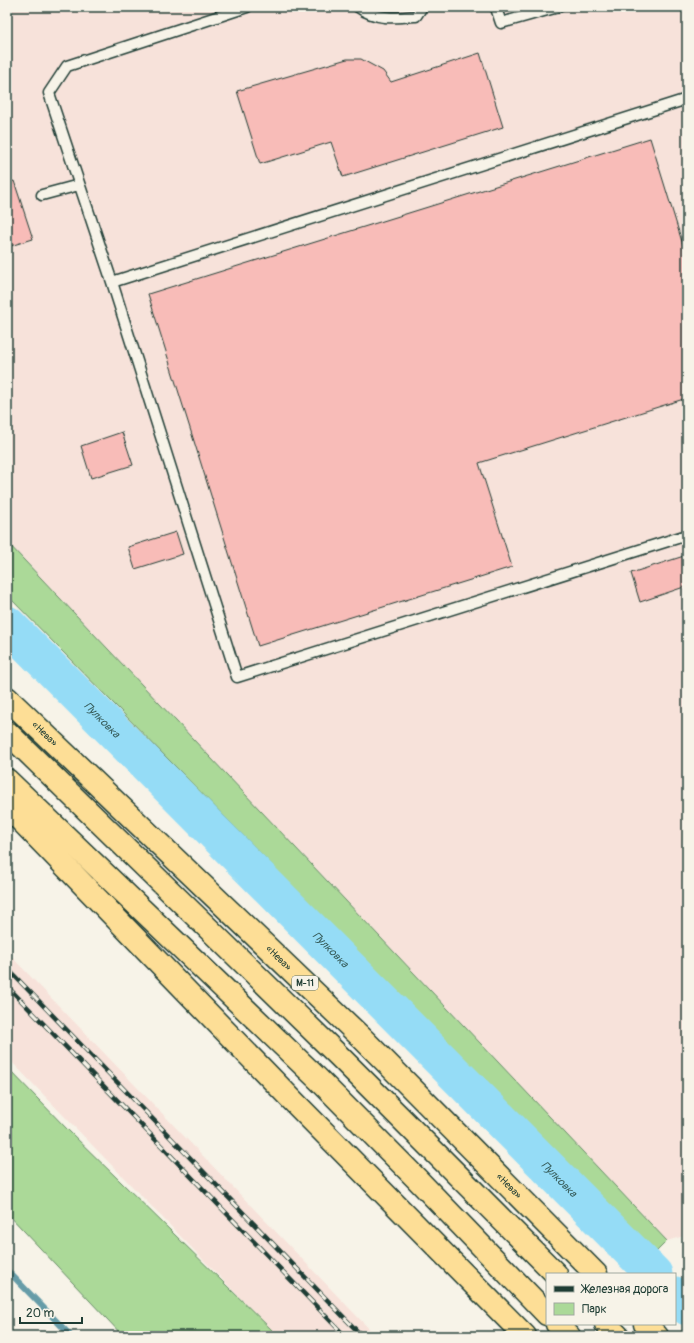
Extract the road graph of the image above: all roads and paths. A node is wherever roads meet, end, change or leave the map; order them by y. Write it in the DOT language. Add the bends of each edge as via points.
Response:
graph roads {
  1 [pos="247,7"];
  2 [pos="358,7"];
  3 [pos="422,7"];
  4 [pos="495,7"];
  5 [pos="558,7"];
  6 [pos="687,99"];
  7 [pos="79,185"];
  8 [pos="42,195"];
  9 [pos="112,282"];
  10 [pos="687,535"];
  11 [pos="7,698"];
  12 [pos="7,732"];
  13 [pos="7,780"];
  14 [pos="7,806"];
  15 [pos="555,1273"];
  16 [pos="595,1273"];
  17 [pos="546,1313"];
  18 [pos="558,1325"];
  19 [pos="607,1325"];
  20 [pos="646,1325"];
  21 [pos="525,1336"];
  22 [pos="569,1336"];
  23 [pos="618,1336"];
  24 [pos="657,1336"];
  1 -- 7 [label="lane" via="67,66 49,93"];
  2 -- 3 [label="lane" via="368,14 392,19 416,16"];
  4 -- 5 [label="lane" via="501,23"];
  6 -- 9 [label="lane"];
  7 -- 8 [label="lane"];
  7 -- 9 [label="lane"];
  9 -- 10 [label="lane" via="237,677"];
  11 -- 16 [label="highway, «Нева» / М-11" via="359,1035"];
  12 -- 15 [label="highway, М-11" via="340,1056"];
  13 -- 17 [label="highway" via="318,1079"];
  14 -- 21 [label="highway" via="291,1100"];
  18 -- 22 [label="highway"];
  19 -- 23 [label="highway"];
  20 -- 24 [label="highway"];
}
